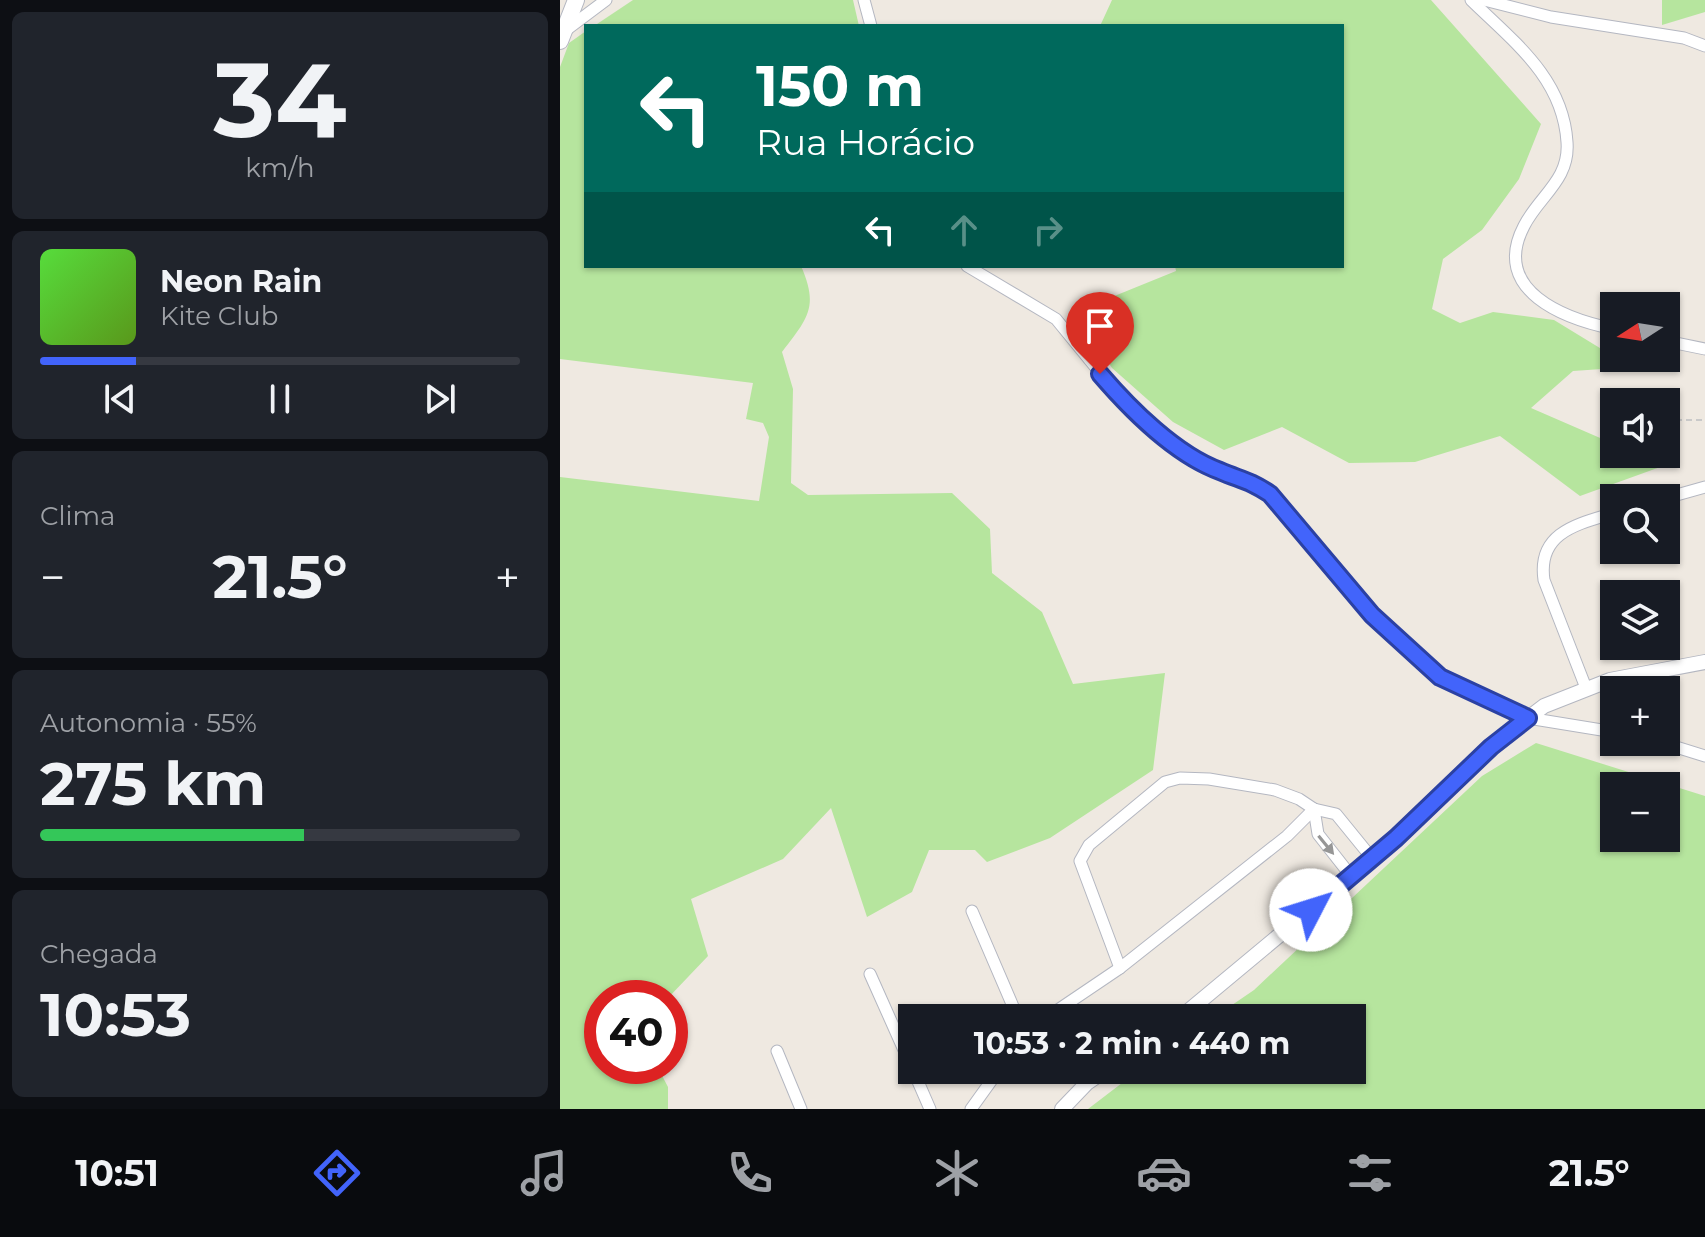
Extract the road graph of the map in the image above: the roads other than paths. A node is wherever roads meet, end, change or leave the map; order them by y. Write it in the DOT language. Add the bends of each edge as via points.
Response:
graph roads {
  1 [pos="576,0"];
  2 [pos="606,0"];
  3 [pos="864,0"];
  4 [pos="1471,0"];
  5 [pos="1484,0"];
  6 [pos="870,24"];
  7 [pos="563,35"];
  8 [pos="1705,46"];
  9 [pos="970,268"];
  10 [pos="1600,326"];
  11 [pos="1680,344"];
  12 [pos="1705,349"];
  13 [pos="1705,487"];
  14 [pos="1680,494"];
  15 [pos="1600,517"];
  16 [pos="1705,662"];
  17 [pos="1586,688"];
  18 [pos="1528,718"];
  19 [pos="1600,730"];
  20 [pos="1680,748"];
  21 [pos="1705,756"];
  22 [pos="1314,809"];
  23 [pos="1371,857"];
  24 [pos="1351,876"];
  25 [pos="972,911"];
  26 [pos="1120,968"];
  27 [pos="870,974"];
  28 [pos="1012,1004"];
  29 [pos="1067,1004"];
  30 [pos="1197,1004"];
  31 [pos="898,1037"];
  32 [pos="777,1051"];
  33 [pos="919,1084"];
  34 [pos="989,1084"];
  35 [pos="1086,1084"];
  36 [pos="801,1109"];
  37 [pos="930,1109"];
  38 [pos="971,1109"];
  39 [pos="1062,1109"];
  1 -- 7 [label="main road"];
  2 -- 7 [label="street"];
  3 -- 6 [label="street"];
  4 -- 10 [label="street" via="1538,65 1559,99 1567,142 1560,179 1518,238 1518,270 1539,302 1565,317"];
  5 -- 8 [label="street"];
  9 -- 18 [label="street" via="1056,319 1115,391 1162,435 1220,472 1249,480 1270,494 1372,615 1440,677"];
  11 -- 12 [label="street"];
  13 -- 14 [label="street"];
  15 -- 17 [label="street" via="1569,527 1549,548 1542,568"];
  16 -- 17 [label="street"];
  17 -- 18 [label="street"];
  18 -- 19 [label="street"];
  18 -- 23 [label="street"];
  20 -- 21 [label="street"];
  22 -- 23 [label="street" via="1336,814"];
  22 -- 24 [label="street, one-way" via="1318,834"];
  22 -- 26 [label="street"];
  22 -- 26 [label="street" via="1275,790 1194,778 1165,782 1089,845 1080,861"];
  23 -- 24 [label="street"];
  24 -- 30 [label="street"];
  25 -- 28 [label="street"];
  26 -- 29 [label="street"];
  27 -- 31 [label="street"];
  32 -- 36 [label="street"];
  33 -- 37 [label="street"];
  34 -- 38 [label="street"];
  35 -- 39 [label="street"];
}
